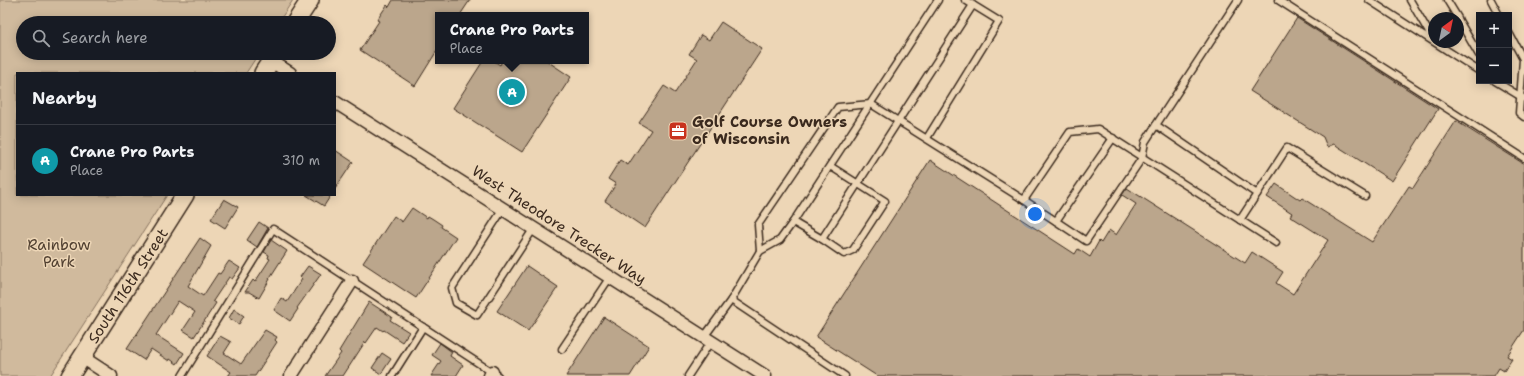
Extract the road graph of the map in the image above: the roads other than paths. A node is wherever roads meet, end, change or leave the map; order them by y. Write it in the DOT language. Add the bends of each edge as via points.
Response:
graph roads {
  1 [pos="310,0"];
  2 [pos="938,0"];
  3 [pos="965,0"];
  4 [pos="1238,0"];
  5 [pos="1278,0"];
  6 [pos="1369,0"];
  7 [pos="1410,0"];
  8 [pos="1447,0"];
  9 [pos="1491,0"];
  10 [pos="973,5"];
  11 [pos="1454,12"];
  12 [pos="1497,12"];
  13 [pos="300,16"];
  14 [pos="1464,29"];
  15 [pos="1428,30"];
  16 [pos="1428,38"];
  17 [pos="1512,39"];
  18 [pos="1444,48"];
  19 [pos="1476,50"];
  20 [pos="270,62"];
  21 [pos="1476,69"];
  22 [pos="288,72"];
  23 [pos="1523,79"];
  24 [pos="1500,84"];
  25 [pos="1522,97"];
  26 [pos="336,103"];
  27 [pos="871,104"];
  28 [pos="1524,116"];
  29 [pos="899,121"];
  30 [pos="1156,125"];
  31 [pos="927,138"];
  32 [pos="1113,138"];
  33 [pos="1142,158"];
  34 [pos="1524,158"];
  35 [pos="830,166"];
  36 [pos="858,184"];
  37 [pos="1257,194"];
  38 [pos="184,196"];
  39 [pos="1365,196"];
  40 [pos="1024,200"];
  41 [pos="503,209"];
  42 [pos="1240,220"];
  43 [pos="793,222"];
  44 [pos="1056,222"];
  45 [pos="534,228"];
  46 [pos="822,239"];
  47 [pos="1276,243"];
  48 [pos="760,251"];
  49 [pos="610,277"];
  50 [pos="352,281"];
  51 [pos="731,300"];
  52 [pos="423,327"];
  53 [pos="707,339"];
  54 [pos="562,349"];
  55 [pos="82,357"];
  56 [pos="493,375"];
  57 [pos="70,376"];
  58 [pos="112,376"];
  59 [pos="182,376"];
  60 [pos="291,376"];
  61 [pos="392,376"];
  62 [pos="688,376"];
  63 [pos="765,376"];
  64 [pos="845,376"];
  1 -- 13 [label="street"];
  2 -- 27 [label="lane"];
  3 -- 10 [label="lane"];
  4 -- 30 [label="lane"];
  5 -- 34 [label="lane"];
  6 -- 16 [label="lane"];
  7 -- 15 [label="lane"];
  8 -- 11 [label="lane"];
  9 -- 12 [label="lane"];
  10 -- 29 [label="lane"];
  10 -- 31 [label="lane" via="999,21"];
  14 -- 19 [label="lane"];
  17 -- 23 [label="lane" via="1523,59"];
  18 -- 21 [label="lane"];
  20 -- 22 [label="street"];
  23 -- 25 [label="lane"];
  24 -- 25 [label="lane"];
  25 -- 28 [label="lane" via="1518,113"];
  26 -- 41 [label="street, West Theodore Trecker Way"];
  27 -- 29 [label="lane"];
  27 -- 35 [label="lane"];
  27 -- 48 [label="lane" via="838,108 758,225"];
  29 -- 31 [label="lane"];
  29 -- 36 [label="lane"];
  30 -- 33 [label="lane" via="1145,142"];
  30 -- 37 [label="lane"];
  31 -- 40 [label="lane"];
  32 -- 33 [label="lane"];
  32 -- 40 [label="lane" via="1098,128 1070,132"];
  32 -- 44 [label="lane"];
  33 -- 42 [label="lane"];
  33 -- 44 [label="lane" via="1086,241"];
  35 -- 36 [label="lane"];
  35 -- 43 [label="lane"];
  36 -- 46 [label="lane"];
  36 -- 46 [label="lane" via="885,201 853,250 844,254"];
  37 -- 39 [label="lane" via="1287,148"];
  37 -- 42 [label="lane"];
  38 -- 55 [label="street, South 116th Street"];
  40 -- 44 [label="lane"];
  41 -- 45 [label="street, West Theodore Trecker Way"];
  41 -- 45 [label="lane" via="452,288 456,303 477,315"];
  42 -- 47 [label="lane"];
  43 -- 46 [label="lane"];
  43 -- 48 [label="lane" via="780,240"];
  45 -- 49 [label="street, West Theodore Trecker Way"];
  48 -- 51 [label="lane"];
  49 -- 53 [label="street, West Theodore Trecker Way"];
  49 -- 54 [label="lane"];
  50 -- 52 [label="lane"];
  50 -- 59 [label="lane" via="273,230"];
  50 -- 60 [label="street"];
  51 -- 53 [label="lane"];
  51 -- 64 [label="lane"];
  52 -- 56 [label="lane"];
  52 -- 61 [label="lane"];
  53 -- 62 [label="lane"];
  53 -- 63 [label="street, West Theodore Trecker Way"];
  55 -- 57 [label="street, South 116th Street"];
  55 -- 58 [label="street"];
}
